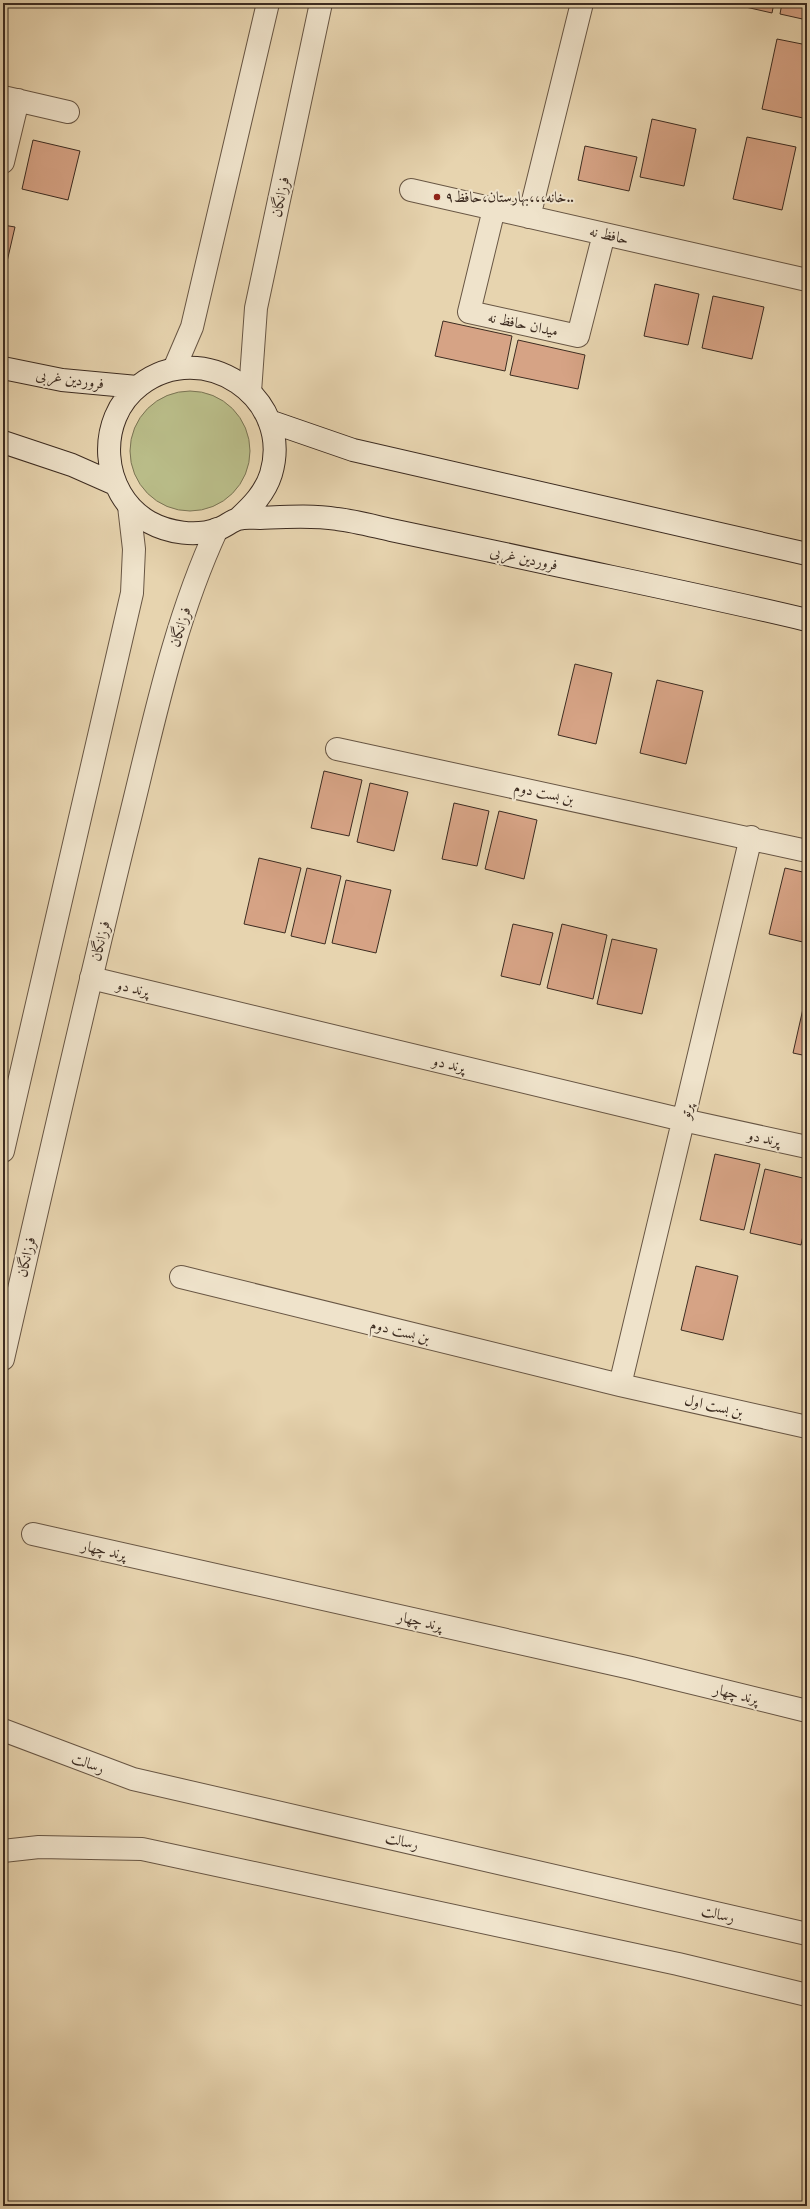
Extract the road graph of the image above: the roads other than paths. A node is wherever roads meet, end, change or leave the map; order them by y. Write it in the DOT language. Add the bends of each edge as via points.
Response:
graph roads {
  1 [pos="268,3"];
  2 [pos="321,3"];
  3 [pos="582,3"];
  4 [pos="11,99"];
  5 [pos="68,112"];
  6 [pos="3,162"];
  7 [pos="411,190"];
  8 [pos="494,208"];
  9 [pos="529,217"];
  10 [pos="604,234"];
  11 [pos="807,280"];
  12 [pos="3,368"];
  13 [pos="174,369"];
  14 [pos="137,387"];
  15 [pos="250,392"];
  16 [pos="269,421"];
  17 [pos="3,442"];
  18 [pos="115,484"];
  19 [pos="129,506"];
  20 [pos="239,518"];
  21 [pos="217,529"];
  22 [pos="807,554"];
  23 [pos="807,620"];
  24 [pos="337,749"];
  25 [pos="751,837"];
  26 [pos="807,851"];
  27 [pos="91,978"];
  28 [pos="684,1120"];
  29 [pos="807,1147"];
  30 [pos="3,1151"];
  31 [pos="180,1277"];
  32 [pos="3,1359"];
  33 [pos="620,1385"];
  34 [pos="807,1427"];
  35 [pos="33,1534"];
  36 [pos="807,1711"];
  37 [pos="3,1730"];
  38 [pos="3,1851"];
  39 [pos="807,1934"];
  40 [pos="807,1995"];
  1 -- 13 [label="street" via="192,327"];
  2 -- 15 [label="street, فرزانگان" via="256,308"];
  3 -- 9 [label="street"];
  4 -- 5 [label="street"];
  4 -- 6 [label="street"];
  7 -- 8 [label="street, حافظ نه"];
  8 -- 9 [label="street, حافظ نه"];
  8 -- 10 [label="street, میدان حافظ نه" via="469,312 578,336"];
  9 -- 10 [label="street, حافظ نه"];
  10 -- 11 [label="street, حافظ نه"];
  12 -- 14 [label="street, فروردین غربی" via="62,380"];
  13 -- 14 [label="street" via="155,376"];
  13 -- 15 [label="street" via="202,368 228,376"];
  14 -- 18 [label="street" via="120,408 110,432 108,458"];
  15 -- 16 [label="street" via="261,405"];
  16 -- 20 [label="street" via="274,448 271,475 258,500"];
  16 -- 22 [label="street" via="353,450"];
  17 -- 18 [label="street" via="72,465"];
  18 -- 19 [label="street"];
  19 -- 21 [label="street" via="148,521 170,531 194,533"];
  19 -- 30 [label="street" via="134,549 132,593"];
  20 -- 21 [label="street"];
  20 -- 23 [label="street, فروردین غربی" via="335,518"];
  21 -- 27 [label="street, فرزانگان" via="201,564 178,630"];
  24 -- 25 [label="street, بن بست دوم"];
  25 -- 26 [label="street"];
  25 -- 28 [label="street, پرتو"];
  27 -- 28 [label="street, پرند دو"];
  27 -- 32 [label="street, فرزانگان"];
  28 -- 29 [label="street, پرند دو"];
  28 -- 33 [label="street, پرتو"];
  31 -- 33 [label="street, بن بست دوم"];
  33 -- 34 [label="street, بن بست اول"];
  35 -- 36 [label="street, پرند چهار" via="632,1668"];
  37 -- 39 [label="street, رسالت" via="133,1778"];
  38 -- 40 [label="street" via="39,1847 142,1849 678,1964"];
}
